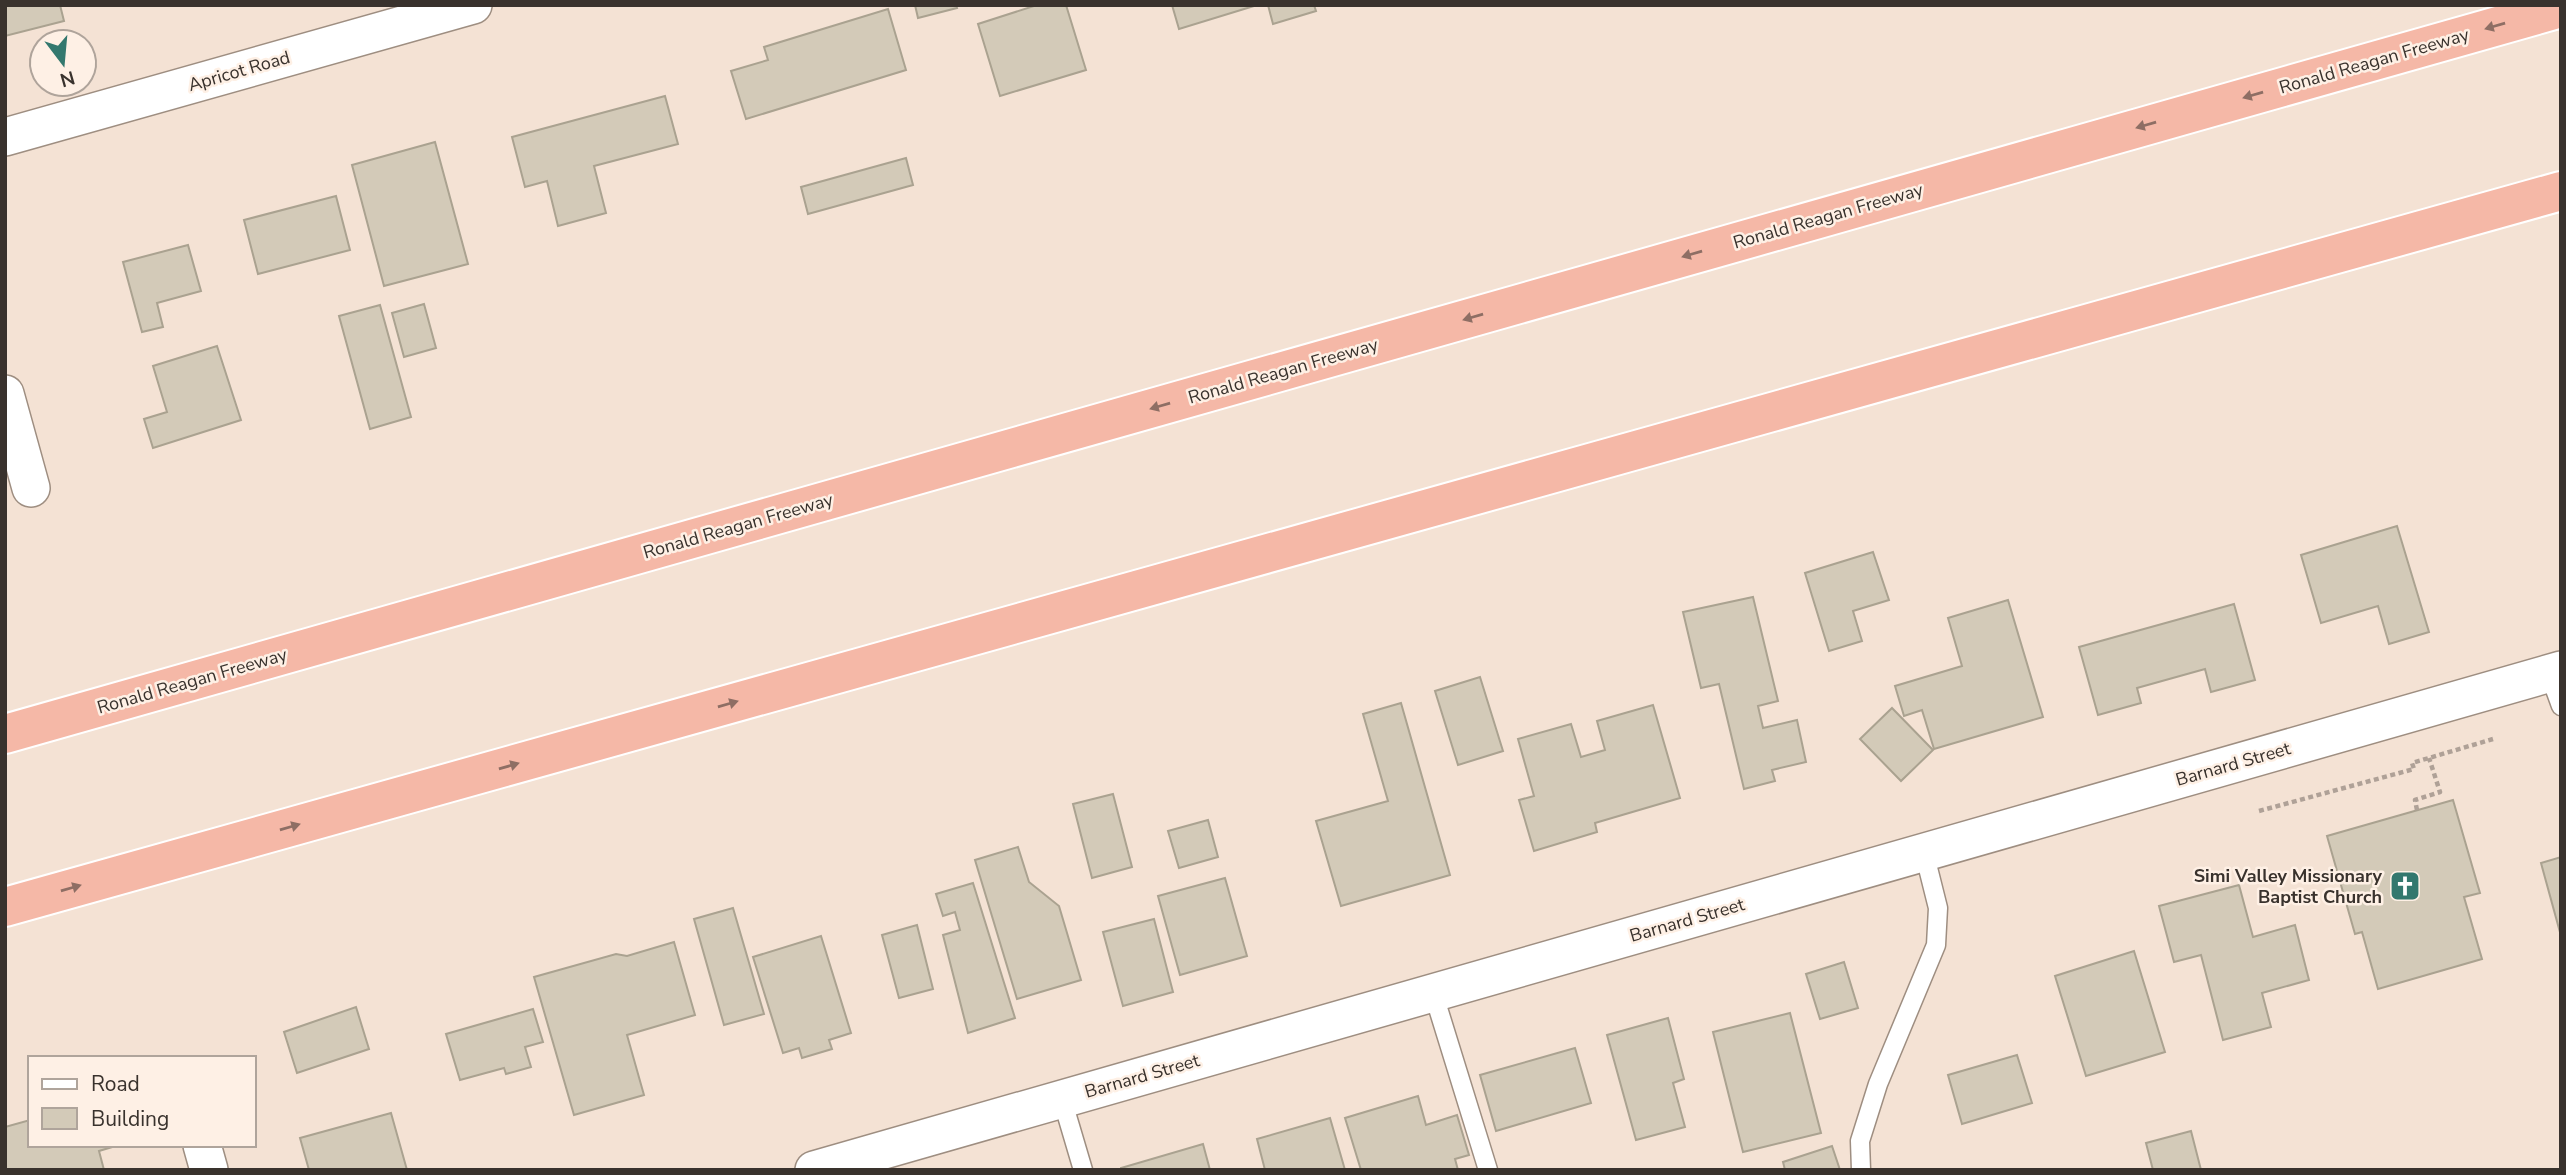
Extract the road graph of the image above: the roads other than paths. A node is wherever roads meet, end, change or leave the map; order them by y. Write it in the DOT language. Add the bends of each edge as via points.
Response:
graph roads {
  1 [pos="473,5"];
  2 [pos="2561,8"];
  3 [pos="5,137"];
  4 [pos="2561,191"];
  5 [pos="5,394"];
  6 [pos="31,488"];
  7 [pos="2557,683"];
  8 [pos="5,734"];
  9 [pos="1924,852"];
  10 [pos="5,907"];
  11 [pos="1433,992"];
  12 [pos="1062,1099"];
  13 [pos="203,1147"];
  14 [pos="209,1170"];
  15 [pos="814,1170"];
  16 [pos="1083,1170"];
  17 [pos="1488,1170"];
  18 [pos="1861,1170"];
  1 -- 3 [label="street, Apricot Road"];
  2 -- 8 [label="highway, Ronald Reagan Freeway, one-way"];
  10 -- 4 [label="highway, one-way"];
  5 -- 6 [label="street"];
  7 -- 9 [label="street, Barnard Street"];
  9 -- 11 [label="street, Barnard Street"];
  9 -- 18 [label="lane" via="1938,908 1936,945 1878,1084 1860,1141"];
  11 -- 12 [label="street, Barnard Street"];
  11 -- 17 [label="lane"];
  12 -- 15 [label="street, Barnard Street"];
  12 -- 16 [label="lane"];
  13 -- 14 [label="street"];
}
